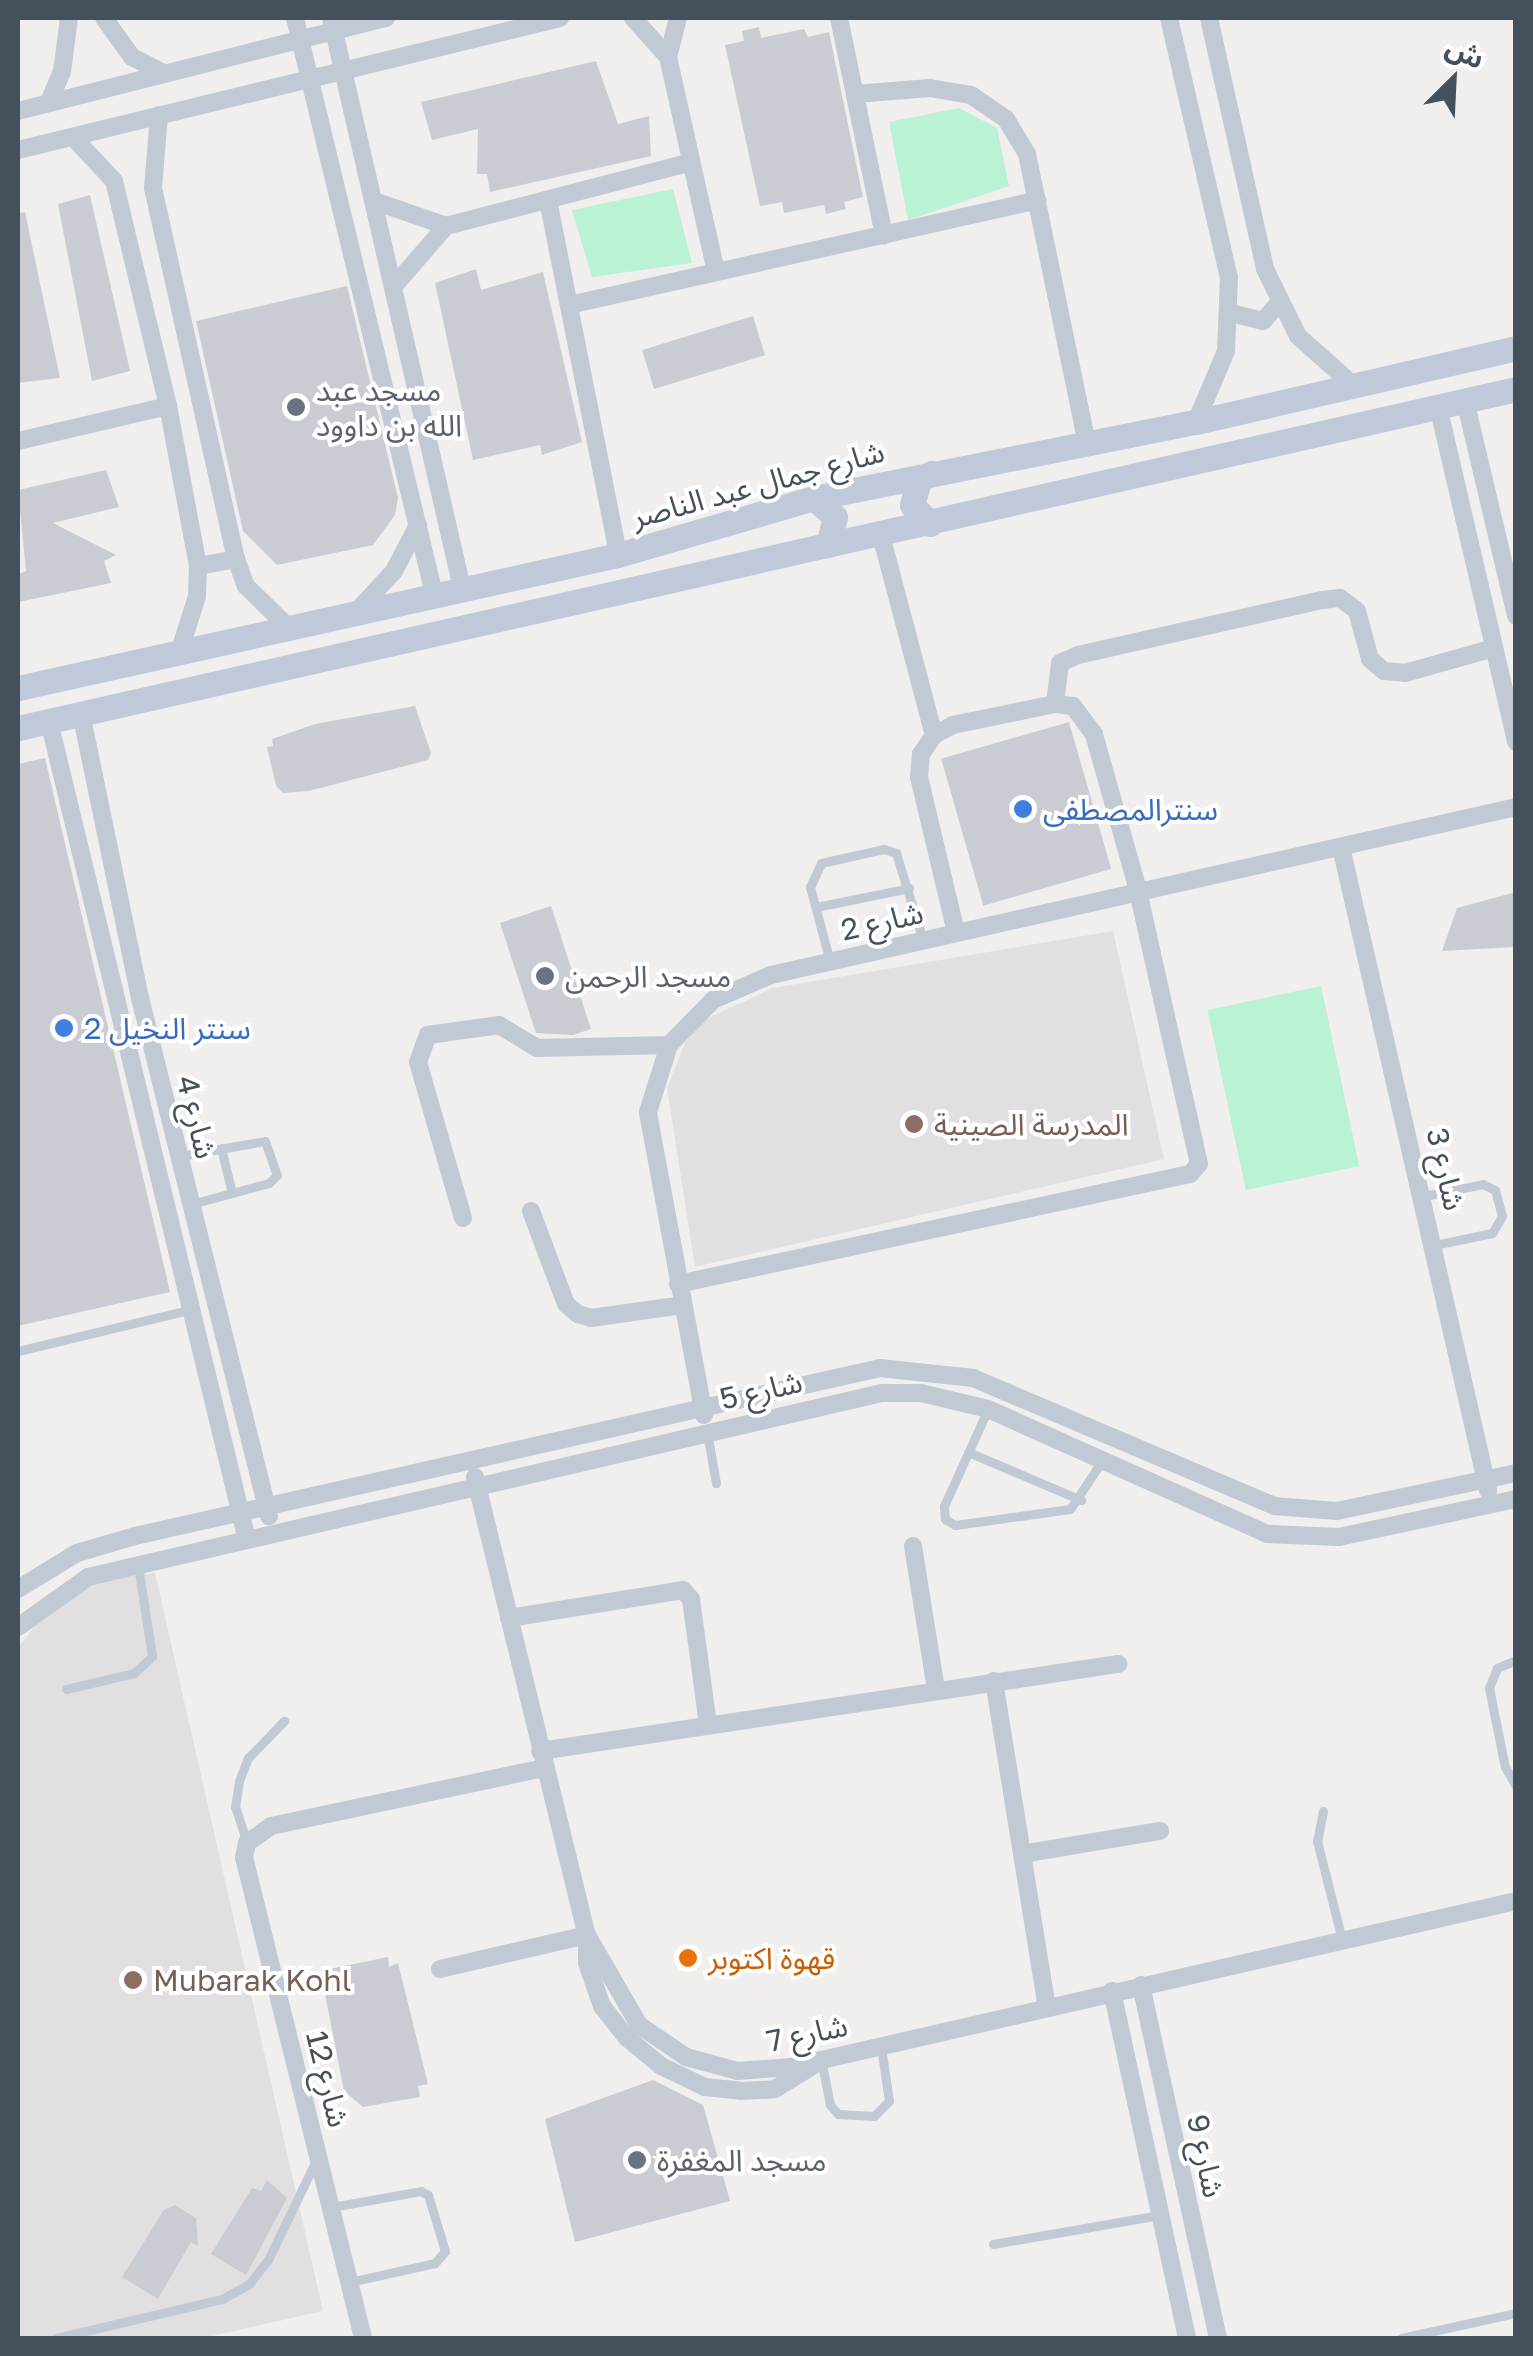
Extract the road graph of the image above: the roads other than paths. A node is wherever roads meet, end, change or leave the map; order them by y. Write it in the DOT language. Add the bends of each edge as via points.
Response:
graph roads {
  1 [pos="68,18"];
  2 [pos="104,18"];
  3 [pos="296,18"];
  4 [pos="386,18"];
  5 [pos="560,18"];
  6 [pos="633,18"];
  7 [pos="678,18"];
  8 [pos="838,18"];
  9 [pos="1169,18"];
  10 [pos="1209,18"];
  11 [pos="332,24"];
  12 [pos="301,39"];
  13 [pos="668,57"];
  14 [pos="344,71"];
  15 [pos="163,73"];
  16 [pos="312,78"];
  17 [pos="854,94"];
  18 [pos="49,102"];
  19 [pos="18,111"];
  20 [pos="159,115"];
  21 [pos="73,137"];
  22 [pos="18,150"];
  23 [pos="692,162"];
  24 [pos="548,200"];
  25 [pos="1037,200"];
  26 [pos="374,201"];
  27 [pos="446,226"];
  28 [pos="884,235"];
  29 [pos="716,272"];
  30 [pos="394,286"];
  31 [pos="1278,304"];
  32 [pos="569,306"];
  33 [pos="1230,312"];
  34 [pos="1516,348"];
  35 [pos="1353,385"];
  36 [pos="1516,388"];
  37 [pos="1465,400"];
  38 [pos="168,406"];
  39 [pos="1438,406"];
  40 [pos="1196,422"];
  41 [pos="18,440"];
  42 [pos="1086,445"];
  43 [pos="930,474"];
  44 [pos="814,498"];
  45 [pos="930,524"];
  46 [pos="418,525"];
  47 [pos="880,535"];
  48 [pos="828,546"];
  49 [pos="618,555"];
  50 [pos="236,560"];
  51 [pos="198,566"];
  52 [pos="462,588"];
  53 [pos="434,594"];
  54 [pos="357,610"];
  55 [pos="1516,616"];
  56 [pos="288,626"];
  57 [pos="1494,648"];
  58 [pos="179,652"];
  59 [pos="18,688"];
  60 [pos="1055,704"];
  61 [pos="82,713"];
  62 [pos="49,721"];
  63 [pos="18,728"];
  64 [pos="934,735"];
  65 [pos="1516,742"];
  66 [pos="1516,807"];
  67 [pos="1341,847"];
  68 [pos="909,888"];
  69 [pos="1138,890"];
  70 [pos="816,908"];
  71 [pos="956,932"];
  72 [pos="923,940"];
  73 [pos="830,962"];
  74 [pos="669,1045"];
  75 [pos="221,1148"];
  76 [pos="179,1156"];
  77 [pos="232,1193"];
  78 [pos="1424,1196"];
  79 [pos="190,1204"];
  80 [pos="530,1212"];
  81 [pos="463,1218"];
  82 [pos="1436,1245"];
  83 [pos="678,1284"];
  84 [pos="682,1305"];
  85 [pos="190,1310"];
  86 [pos="18,1351"];
  87 [pos="702,1405"];
  88 [pos="988,1408"];
  89 [pos="707,1430"];
  90 [pos="968,1452"];
  91 [pos="472,1460"];
  92 [pos="1102,1461"];
  93 [pos="1516,1473"];
  94 [pos="1486,1480"];
  95 [pos="716,1483"];
  96 [pos="478,1485"];
  97 [pos="1082,1500"];
  98 [pos="1516,1500"];
  99 [pos="1492,1505"];
  100 [pos="266,1506"];
  101 [pos="240,1511"];
  102 [pos="274,1530"];
  103 [pos="246,1536"];
  104 [pos="913,1546"];
  105 [pos="138,1564"];
  106 [pos="18,1588"];
  107 [pos="509,1618"];
  108 [pos="18,1627"];
  109 [pos="1516,1660"];
  110 [pos="1118,1664"];
  111 [pos="994,1681"];
  112 [pos="66,1689"];
  113 [pos="936,1689"];
  114 [pos="284,1721"];
  115 [pos="708,1724"];
  116 [pos="542,1759"];
  117 [pos="1516,1786"];
  118 [pos="1323,1811"];
  119 [pos="1160,1830"];
  120 [pos="247,1843"];
  121 [pos="1022,1854"];
  122 [pos="1516,1901"];
  123 [pos="587,1935"];
  124 [pos="1342,1940"];
  125 [pos="440,1969"];
  126 [pos="1142,1986"];
  127 [pos="1112,1991"];
  128 [pos="1047,2006"];
  129 [pos="881,2045"];
  130 [pos="820,2059"];
  131 [pos="318,2155"];
  132 [pos="331,2208"];
  133 [pos="1160,2215"];
  134 [pos="993,2244"];
  135 [pos="349,2282"];
  136 [pos="1516,2313"];
  137 [pos="56,2338"];
  138 [pos="363,2338"];
  139 [pos="1187,2338"];
  140 [pos="1218,2338"];
  141 [pos="1401,2338"];
  1 -- 18 [label="street" via="62,72"];
  2 -- 15 [label="street" via="132,57"];
  3 -- 12 [label="street"];
  4 -- 11 [label="street"];
  5 -- 14 [label="street"];
  6 -- 13 [label="street"];
  7 -- 13 [label="street"];
  8 -- 17 [label="street"];
  9 -- 33 [label="street" via="1219,231"];
  10 -- 31 [label="street"];
  11 -- 12 [label="street"];
  11 -- 14 [label="street"];
  12 -- 15 [label="street"];
  12 -- 16 [label="street"];
  13 -- 23 [label="street"];
  14 -- 16 [label="street"];
  14 -- 26 [label="street"];
  15 -- 18 [label="street"];
  16 -- 20 [label="street"];
  16 -- 46 [label="street"];
  17 -- 25 [label="street" via="930,88 971,95 1006,119 1027,154"];
  17 -- 28 [label="street"];
  18 -- 19 [label="street"];
  20 -- 21 [label="street"];
  20 -- 50 [label="street" via="152,188"];
  21 -- 22 [label="street"];
  21 -- 38 [label="street" via="114,181"];
  23 -- 24 [label="street"];
  23 -- 29 [label="street"];
  24 -- 27 [label="street"];
  24 -- 32 [label="street"];
  25 -- 28 [label="street"];
  25 -- 42 [label="street"];
  26 -- 27 [label="street"];
  26 -- 30 [label="street"];
  27 -- 30 [label="street"];
  28 -- 29 [label="street"];
  29 -- 32 [label="street"];
  30 -- 52 [label="street"];
  31 -- 33 [label="street" via="1263,321"];
  31 -- 35 [label="street" via="1311,349"];
  32 -- 49 [label="street"];
  33 -- 40 [label="street" via="1226,351"];
  34 -- 35 [label="main road, شارع جمال عبد الناصر"];
  35 -- 40 [label="main road, شارع جمال عبد الناصر"];
  36 -- 37 [label="main road"];
  37 -- 39 [label="main road"];
  37 -- 55 [label="street"];
  38 -- 41 [label="street"];
  38 -- 51 [label="street"];
  39 -- 45 [label="main road"];
  39 -- 57 [label="street"];
  40 -- 42 [label="main road, شارع جمال عبد الناصر"];
  42 -- 43 [label="main road, شارع جمال عبد الناصر"];
  43 -- 44 [label="main road, شارع جمال عبد الناصر"];
  43 -- 45 [label="main road" via="912,492 912,506"];
  44 -- 48 [label="main road" via="836,518"];
  44 -- 49 [label="main road, شارع جمال عبد الناصر"];
  45 -- 47 [label="main road"];
  46 -- 53 [label="street"];
  46 -- 54 [label="street" via="394,572"];
  47 -- 48 [label="main road"];
  47 -- 64 [label="street"];
  48 -- 61 [label="main road"];
  49 -- 52 [label="main road, شارع جمال عبد الناصر"];
  50 -- 51 [label="street"];
  50 -- 56 [label="street" via="255,597"];
  51 -- 58 [label="street"];
  52 -- 53 [label="main road, شارع جمال عبد الناصر"];
  53 -- 54 [label="main road, شارع جمال عبد الناصر"];
  54 -- 56 [label="main road, شارع جمال عبد الناصر"];
  56 -- 58 [label="main road, شارع جمال عبد الناصر"];
  57 -- 60 [label="street" via="1404,673 1384,671 1370,660 1357,612 1340,598 1322,600 1078,654 1060,662"];
  57 -- 65 [label="street"];
  58 -- 59 [label="main road, شارع جمال عبد الناصر"];
  60 -- 64 [label="street"];
  60 -- 69 [label="street" via="1087,718"];
  61 -- 62 [label="main road"];
  61 -- 76 [label="street, شارع 4"];
  62 -- 63 [label="main road"];
  62 -- 85 [label="street, شارع 4"];
  64 -- 71 [label="street" via="920,754 918,777"];
  66 -- 67 [label="street, شارع 2"];
  67 -- 69 [label="street, شارع 2"];
  67 -- 78 [label="street, شارع 3"];
  68 -- 70 [label="lane"];
  68 -- 70 [label="lane" via="903,864 884,849 820,863 811,873"];
  68 -- 72 [label="lane"];
  69 -- 71 [label="street, شارع 2"];
  69 -- 83 [label="street" via="1198,1150 1199,1164 1190,1174"];
  70 -- 73 [label="lane"];
  71 -- 72 [label="street, شارع 2"];
  72 -- 73 [label="street, شارع 2"];
  73 -- 74 [label="street, شارع 2" via="740,984 713,1000"];
  74 -- 81 [label="street" via="538,1048 498,1025 428,1035 418,1062"];
  74 -- 83 [label="street, شارع 2" via="648,1112"];
  75 -- 76 [label="lane"];
  75 -- 77 [label="lane"];
  75 -- 77 [label="lane" via="265,1141 273,1160 275,1180"];
  76 -- 79 [label="street, شارع 4"];
  77 -- 79 [label="lane"];
  78 -- 82 [label="street, شارع 3"];
  78 -- 82 [label="lane" via="1483,1184 1495,1190 1502,1216 1492,1233"];
  79 -- 100 [label="street, شارع 4"];
  80 -- 84 [label="street" via="566,1304 578,1314 591,1318"];
  82 -- 94 [label="street, شارع 3"];
  83 -- 84 [label="street, شارع 2"];
  84 -- 87 [label="street, شارع 2"];
  85 -- 86 [label="lane"];
  85 -- 101 [label="street, شارع 4"];
  87 -- 89 [label="street, شارع 2"];
  87 -- 91 [label="street, شارع 5"];
  87 -- 94 [label="street, شارع 5" via="880,1368 927,1368 973,1378 1274,1506 1336,1511"];
  88 -- 89 [label="street, شارع 5" via="921,1393 882,1394"];
  88 -- 90 [label="lane"];
  88 -- 92 [label="street, شارع 5"];
  89 -- 95 [label="lane"];
  89 -- 96 [label="street, شارع 5"];
  90 -- 97 [label="lane"];
  90 -- 97 [label="lane" via="944,1506 944,1518 955,1525 1056,1514"];
  91 -- 96 [label="street, شارع 7"];
  91 -- 100 [label="street, شارع 5"];
  92 -- 97 [label="lane"];
  92 -- 99 [label="street, شارع 5" via="1234,1522 1302,1538 1339,1537"];
  93 -- 94 [label="street, شارع 5"];
  94 -- 99 [label="street, شارع 3"];
  96 -- 102 [label="street, شارع 5"];
  96 -- 107 [label="street, شارع 7"];
  98 -- 99 [label="street, شارع 5"];
  100 -- 101 [label="street, شارع 5"];
  100 -- 102 [label="street, شارع 4"];
  101 -- 103 [label="street, شارع 4"];
  101 -- 106 [label="street, شارع 5" via="77,1553"];
  102 -- 103 [label="street, شارع 5"];
  103 -- 105 [label="street, شارع 5"];
  104 -- 113 [label="street"];
  105 -- 108 [label="street, شارع 5" via="88,1577"];
  105 -- 112 [label="lane" via="152,1656 134,1673"];
  107 -- 115 [label="street" via="683,1590 691,1599"];
  107 -- 116 [label="street, شارع 7"];
  109 -- 117 [label="lane" via="1497,1668 1489,1688 1504,1767"];
  110 -- 111 [label="street"];
  111 -- 113 [label="street"];
  111 -- 121 [label="street"];
  113 -- 115 [label="street"];
  114 -- 120 [label="lane" via="264,1737 238,1782 235,1807"];
  115 -- 116 [label="street"];
  116 -- 120 [label="street" via="271,1826"];
  116 -- 123 [label="street, شارع 7"];
  118 -- 124 [label="lane" via="1318,1842"];
  119 -- 121 [label="street"];
  120 -- 131 [label="street, شارع 12" via="244,1858"];
  121 -- 128 [label="street"];
  122 -- 124 [label="street, شارع 7"];
  123 -- 125 [label="street"];
  123 -- 130 [label="street, شارع 7" via="621,2001 661,2044 738,2072"];
  123 -- 130 [label="street" via="592,1983 611,2021 643,2053 681,2076 723,2091 775,2089"];
  124 -- 126 [label="street, شارع 7"];
  126 -- 127 [label="street, شارع 7"];
  126 -- 140 [label="street, شارع 9"];
  127 -- 128 [label="street, شارع 7"];
  127 -- 133 [label="street, شارع 9"];
  128 -- 129 [label="street, شارع 7"];
  129 -- 130 [label="street, شارع 7"];
  129 -- 130 [label="lane" via="890,2101 874,2116 838,2114"];
  131 -- 132 [label="street, شارع 12"];
  131 -- 137 [label="lane" via="268,2260 249,2284 222,2299"];
  132 -- 135 [label="street, شارع 12"];
  132 -- 135 [label="lane" via="421,2191 446,2251 435,2263"];
  133 -- 134 [label="lane"];
  133 -- 139 [label="street, شارع 9"];
  135 -- 138 [label="street, شارع 12"];
  136 -- 141 [label="lane"];
}
